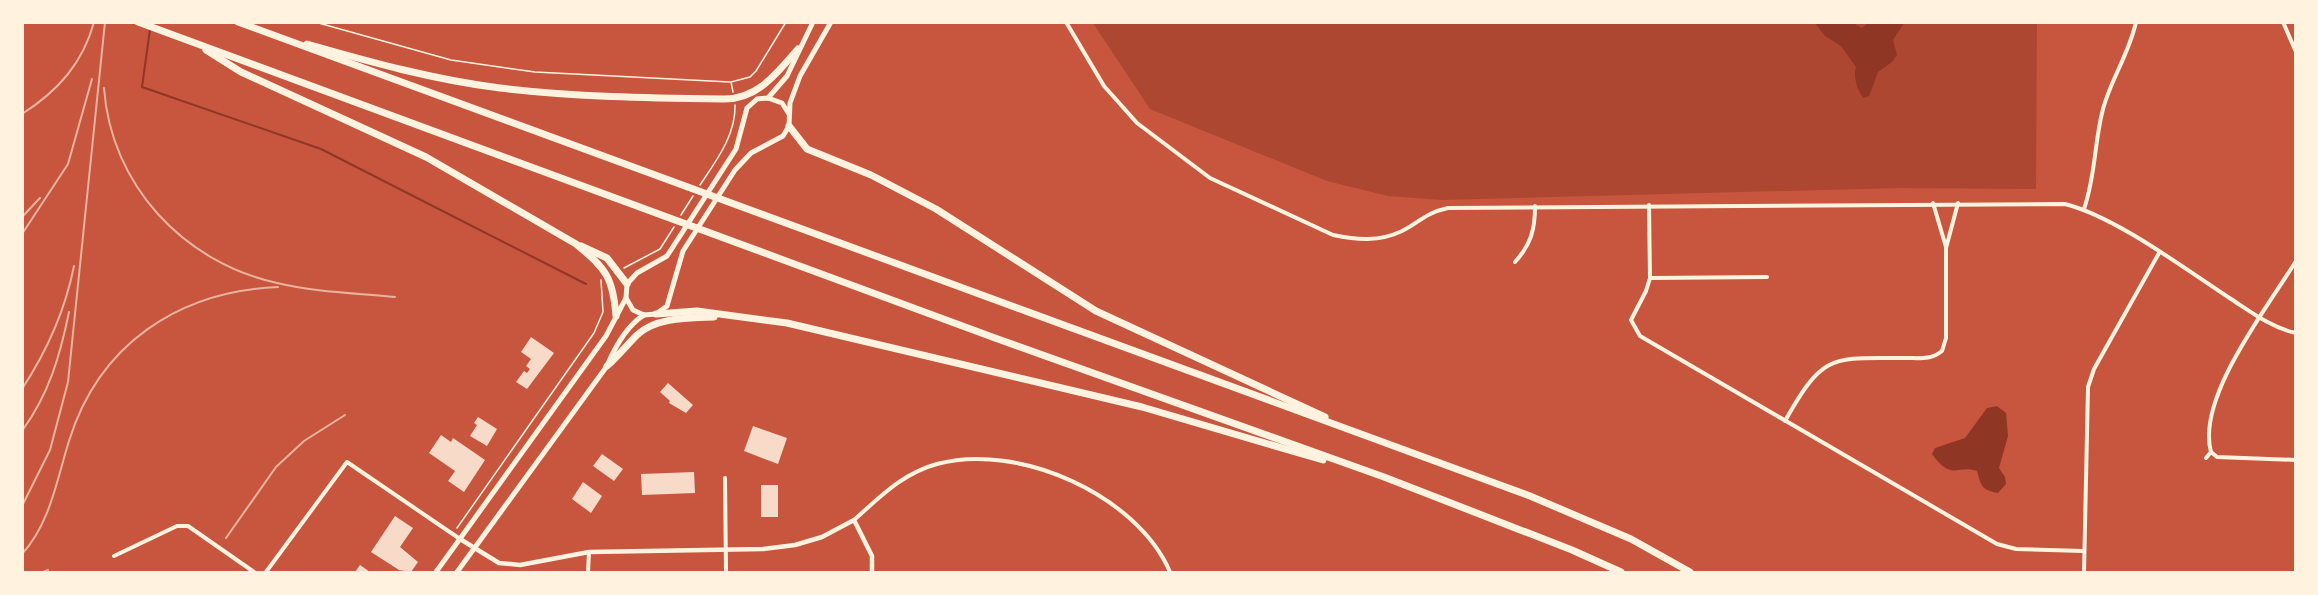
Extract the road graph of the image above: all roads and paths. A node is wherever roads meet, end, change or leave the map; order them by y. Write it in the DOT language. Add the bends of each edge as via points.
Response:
graph roads {
  1 [pos="138,22"];
  2 [pos="237,22"];
  3 [pos="315,22"];
  4 [pos="813,22"];
  5 [pos="831,22"];
  6 [pos="1066,22"];
  7 [pos="2136,22"];
  8 [pos="2283,22"];
  9 [pos="250,27"];
  10 [pos="191,41"];
  11 [pos="798,49"];
  12 [pos="2295,52"];
  13 [pos="731,82"];
  14 [pos="748,95"];
  15 [pos="768,98"];
  16 [pos="757,99"];
  17 [pos="789,114"];
  18 [pos="789,126"];
  19 [pos="1933,203"];
  20 [pos="1958,203"];
  21 [pos="1649,205"];
  22 [pos="1535,206"];
  23 [pos="2084,209"];
  24 [pos="576,244"];
  25 [pos="1946,248"];
  26 [pos="2159,253"];
  27 [pos="2295,261"];
  28 [pos="1515,262"];
  29 [pos="1767,277"];
  30 [pos="1650,278"];
  31 [pos="627,284"];
  32 [pos="626,298"];
  33 [pos="657,314"];
  34 [pos="644,315"];
  35 [pos="729,315"];
  36 [pos="616,316"];
  37 [pos="2261,318"];
  38 [pos="2295,333"];
  39 [pos="607,366"];
  40 [pos="1785,421"];
  41 [pos="1356,432"];
  42 [pos="2211,452"];
  43 [pos="2205,458"];
  44 [pos="2295,460"];
  45 [pos="1384,477"];
  46 [pos="725,478"];
  47 [pos="854,520"];
  48 [pos="460,539"];
  49 [pos="475,549"];
  50 [pos="727,549"];
  51 [pos="2084,551"];
  52 [pos="589,552"];
  53 [pos="114,556"];
  54 [pos="254,573"];
  55 [pos="266,573"];
  56 [pos="436,573"];
  57 [pos="457,573"];
  58 [pos="588,573"];
  59 [pos="726,573"];
  60 [pos="872,573"];
  61 [pos="1170,573"];
  62 [pos="1621,573"];
  63 [pos="1690,573"];
  64 [pos="2084,573"];
  1 -- 10 [label="highway"];
  2 -- 9 [label="highway"];
  3 -- 13 [label="path" via="451,60 514,69"];
  4 -- 11 [label="main road"];
  5 -- 17 [label="main road" via="800,76"];
  6 -- 22 [label="street" via="1104,86 1137,123 1210,178 1333,235 1354,240 1388,236 1430,212 1448,208"];
  7 -- 23 [label="street" via="2127,55 2103,110 2096,167"];
  8 -- 12 [label="street"];
  9 -- 14 [label="highway" via="363,59 498,88 620,97 734,99"];
  9 -- 41 [label="highway"];
  10 -- 24 [label="highway" via="241,72 426,157"];
  10 -- 45 [label="highway"];
  11 -- 14 [label="highway" via="773,77"];
  11 -- 15 [label="main road" via="787,76"];
  14 -- 16 [label="highway"];
  15 -- 16 [label="main road"];
  15 -- 17 [label="main road" via="782,104"];
  16 -- 31 [label="main road" via="746,111 736,149 667,256 637,273"];
  17 -- 18 [label="main road"];
  18 -- 33 [label="main road" via="778,141 744,159 689,240 678,262 667,306"];
  18 -- 41 [label="highway" via="807,149 871,175 936,209 1096,311"];
  19 -- 20 [label="street"];
  19 -- 21 [label="street"];
  19 -- 25 [label="street"];
  20 -- 23 [label="street" via="2046,203"];
  20 -- 25 [label="street"];
  21 -- 22 [label="street"];
  21 -- 30 [label="street"];
  22 -- 28 [label="street" via="1533,234"];
  23 -- 26 [label="street"];
  24 -- 31 [label="highway" via="608,258"];
  24 -- 36 [label="highway" via="608,276 614,290"];
  25 -- 40 [label="street" via="1946,338 1942,351 1927,358 1855,358 1829,364 1805,386"];
  26 -- 37 [label="street"];
  26 -- 51 [label="street" via="2094,369 2088,387"];
  27 -- 37 [label="street"];
  29 -- 30 [label="street"];
  30 -- 40 [label="street" via="1631,320 1635,332"];
  31 -- 32 [label="main road"];
  32 -- 34 [label="main road" via="633,310"];
  32 -- 36 [label="main road"];
  33 -- 34 [label="main road"];
  33 -- 35 [label="highway" via="697,311"];
  34 -- 39 [label="main road" via="629,328"];
  35 -- 39 [label="highway" via="658,324 638,334"];
  35 -- 45 [label="highway" via="787,323 1142,407"];
  36 -- 48 [label="main road" via="606,336"];
  37 -- 38 [label="street"];
  37 -- 42 [label="street" via="2217,392 2208,434"];
  39 -- 49 [label="main road"];
  40 -- 51 [label="street" via="1997,544 2046,551"];
  41 -- 63 [label="highway" via="1581,516"];
  42 -- 43 [label="street"];
  42 -- 44 [label="street" via="2226,459"];
  45 -- 62 [label="highway"];
  46 -- 50 [label="street"];
  47 -- 50 [label="street" via="822,537 795,545"];
  47 -- 60 [label="street" via="872,556"];
  47 -- 61 [label="street" via="900,480 927,467 959,459 1011,461 1064,480 1125,512 1149,536"];
  48 -- 49 [label="street"];
  48 -- 55 [label="street" via="347,462"];
  48 -- 56 [label="main road"];
  49 -- 52 [label="street" via="509,566"];
  49 -- 57 [label="main road"];
  50 -- 52 [label="street"];
  50 -- 59 [label="street"];
  51 -- 64 [label="street"];
  52 -- 58 [label="street"];
  53 -- 54 [label="street" via="177,526 188,526"];
}
